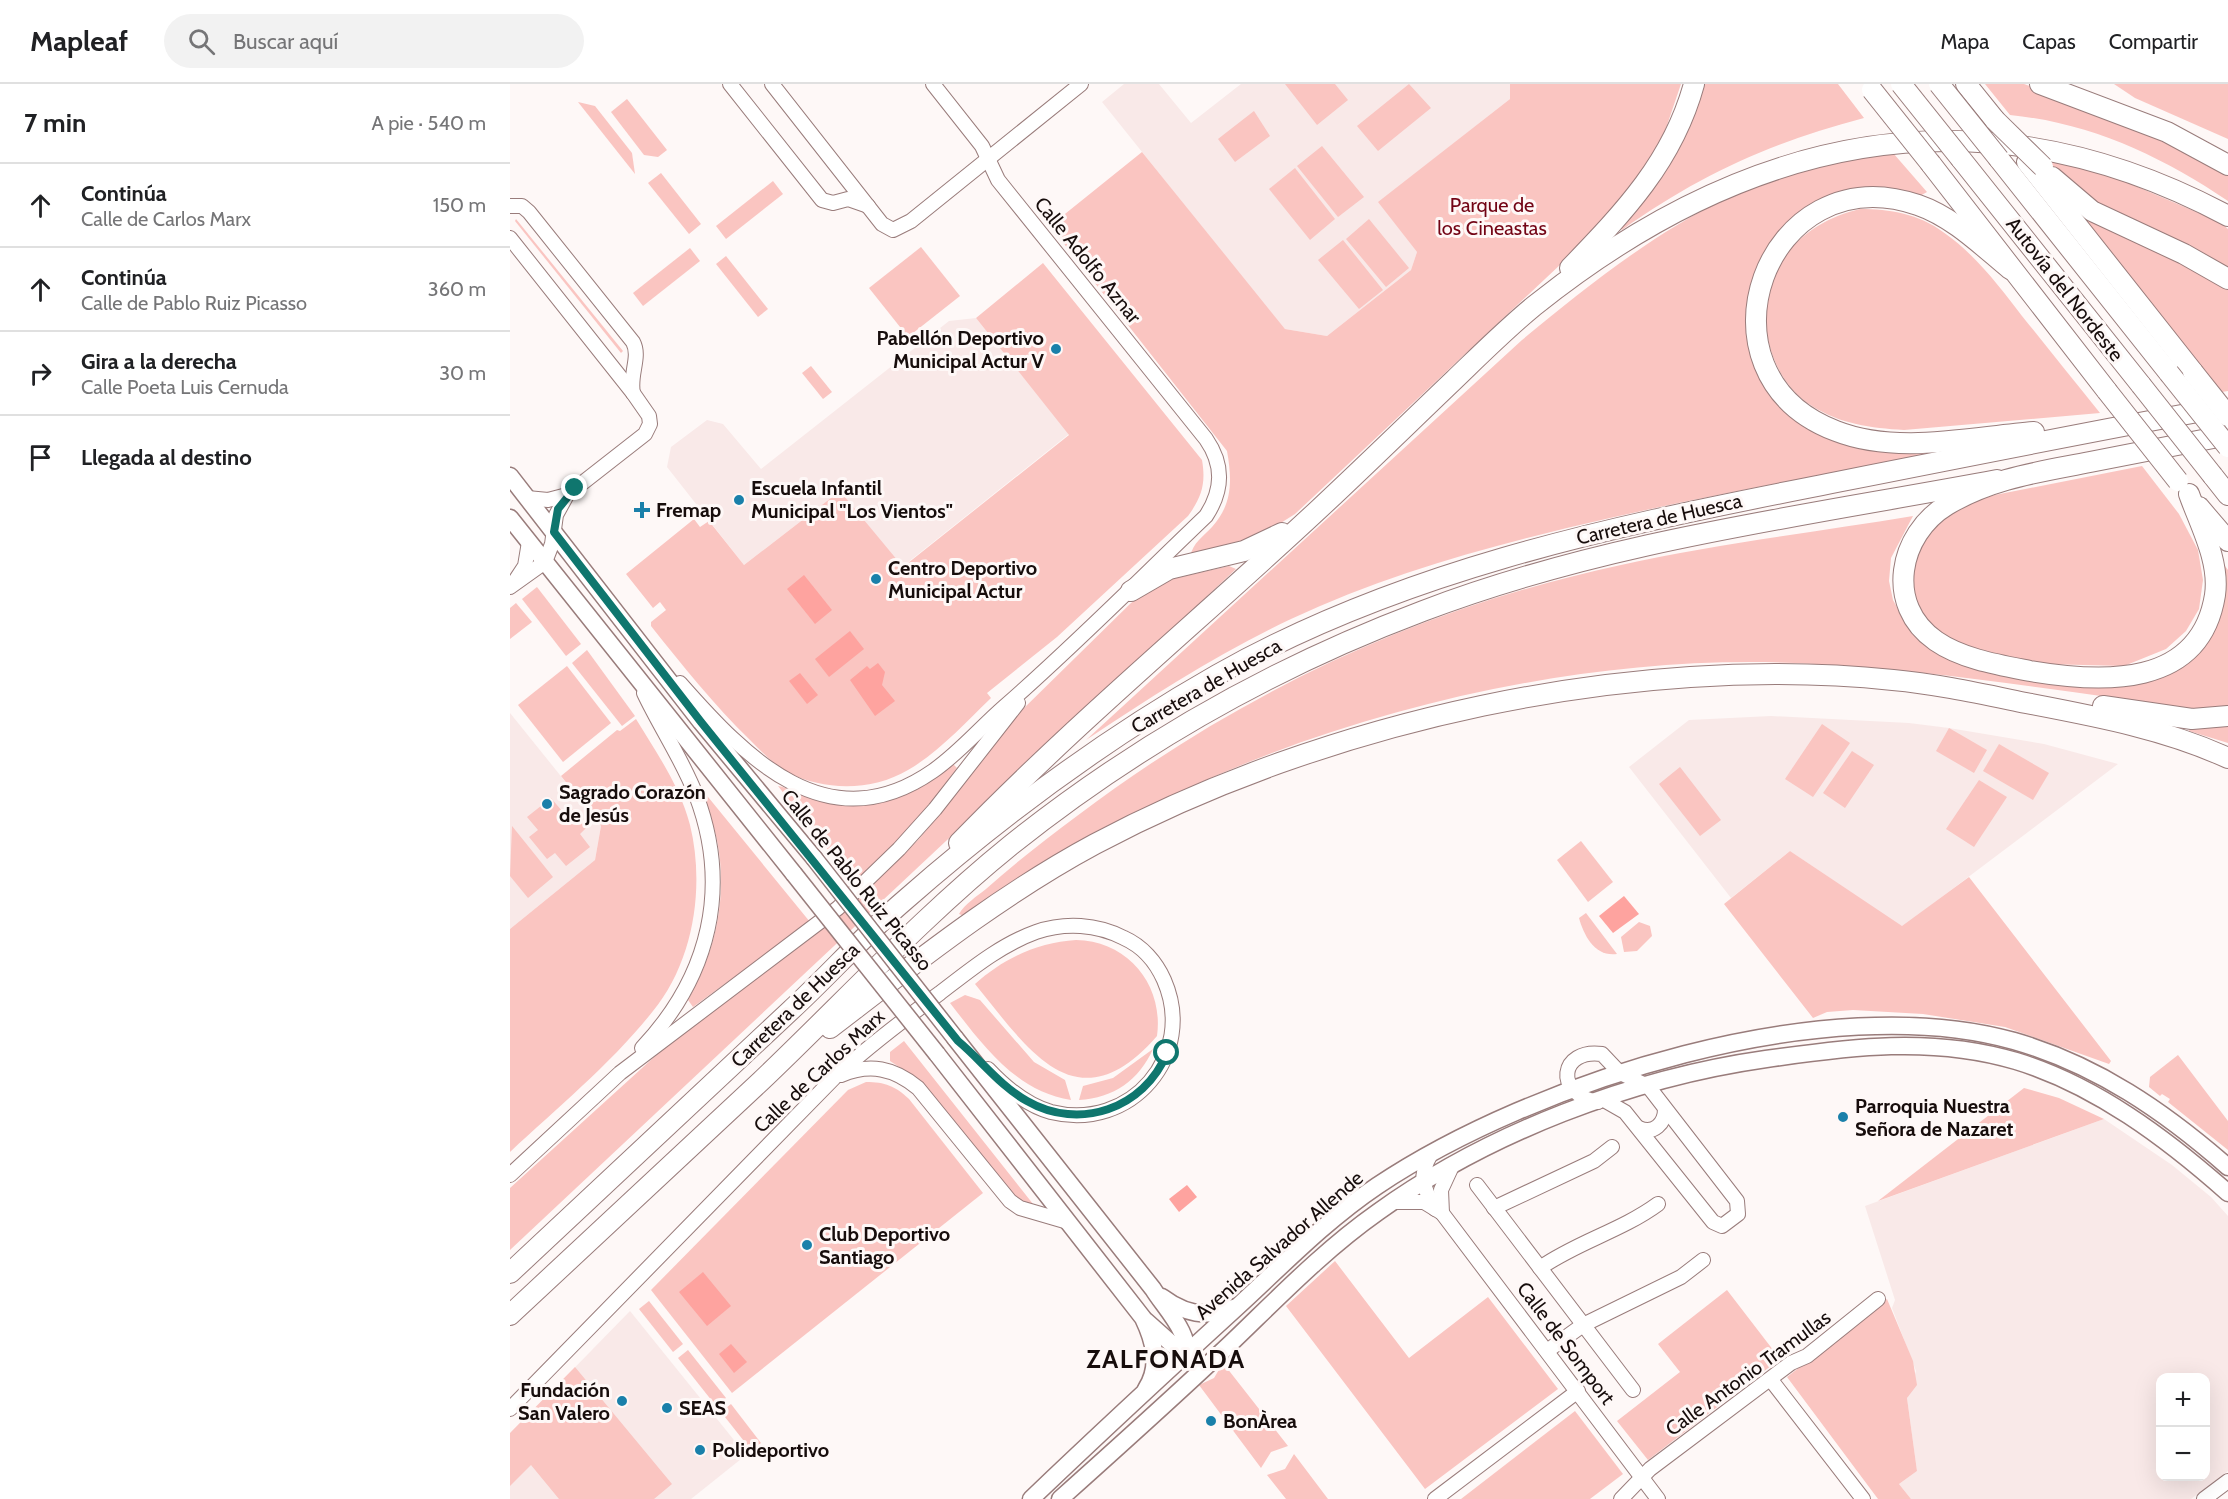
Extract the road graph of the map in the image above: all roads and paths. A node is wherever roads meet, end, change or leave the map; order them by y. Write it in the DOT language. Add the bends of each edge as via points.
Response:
graph roads {
  1 [pos="730,84"];
  2 [pos="772,84"];
  3 [pos="933,84"];
  4 [pos="1081,84"];
  5 [pos="1694,84"];
  6 [pos="1901,84"];
  7 [pos="1939,84"];
  8 [pos="1966,84"];
  9 [pos="2040,84"];
  10 [pos="1869,87"];
  11 [pos="990,158"];
  12 [pos="2035,165"];
  13 [pos="2228,165"];
  14 [pos="842,172"];
  15 [pos="839,200"];
  16 [pos="510,206"];
  17 [pos="868,206"];
  18 [pos="2228,216"];
  19 [pos="510,238"];
  20 [pos="2010,269"];
  21 [pos="2228,279"];
  22 [pos="1534,307"];
  23 [pos="634,361"];
  24 [pos="608,363"];
  25 [pos="633,393"];
  26 [pos="2228,406"];
  27 [pos="2228,416"];
  28 [pos="2078,434"];
  29 [pos="2228,435"];
  30 [pos="2228,447"];
  31 [pos="510,476"];
  32 [pos="1997,480"];
  33 [pos="2183,488"];
  34 [pos="567,495"];
  35 [pos="2228,495"];
  36 [pos="527,498"];
  37 [pos="1317,511"];
  38 [pos="510,518"];
  39 [pos="554,532"];
  40 [pos="2228,541"];
  41 [pos="529,542"];
  42 [pos="545,562"];
  43 [pos="511,586"];
  44 [pos="1131,591"];
  45 [pos="632,634"];
  46 [pos="638,680"];
  47 [pos="1893,680"];
  48 [pos="1032,684"];
  49 [pos="2228,716"];
  50 [pos="2228,758"];
  51 [pos="903,901"];
  52 [pos="957,1040"];
  53 [pos="620,1073"];
  54 [pos="1620,1073"];
  55 [pos="834,1078"];
  56 [pos="763,1079"];
  57 [pos="1647,1086"];
  58 [pos="1571,1090"];
  59 [pos="1601,1101"];
  60 [pos="1665,1109"];
  61 [pos="1639,1128"];
  62 [pos="1612,1147"];
  63 [pos="1431,1154"];
  64 [pos="1454,1164"];
  65 [pos="2228,1167"];
  66 [pos="510,1175"];
  67 [pos="1422,1182"];
  68 [pos="1477,1185"];
  69 [pos="2228,1193"];
  70 [pos="1392,1202"];
  71 [pos="1658,1204"];
  72 [pos="1494,1208"];
  73 [pos="1438,1211"];
  74 [pos="1068,1222"];
  75 [pos="1703,1260"];
  76 [pos="1540,1268"];
  77 [pos="510,1273"];
  78 [pos="1153,1289"];
  79 [pos="1878,1299"];
  80 [pos="1242,1303"];
  81 [pos="510,1315"];
  82 [pos="1143,1318"];
  83 [pos="1583,1325"];
  84 [pos="1228,1345"];
  85 [pos="1547,1351"];
  86 [pos="1188,1353"];
  87 [pos="1771,1380"];
  88 [pos="1634,1390"];
  89 [pos="1578,1391"];
  90 [pos="1173,1395"];
  91 [pos="1139,1399"];
  92 [pos="510,1408"];
  93 [pos="1643,1478"];
  94 [pos="2228,1481"];
  95 [pos="1031,1499"];
  96 [pos="1060,1499"];
  97 [pos="1435,1499"];
  98 [pos="1621,1499"];
  99 [pos="1658,1499"];
  100 [pos="1863,1499"];
  101 [pos="2204,1499"];
  1 -- 15 [label="street" via="822,200"];
  2 -- 14 [label="street"];
  3 -- 11 [label="street, Calle Adolfo Aznar"];
  4 -- 11 [label="street"];
  5 -- 22 [label="highway" via="1675,138 1640,192"];
  6 -- 35 [label="highway, Autovía del Nordeste, bridge"];
  7 -- 30 [label="highway, Autovía del Nordeste, bridge"];
  8 -- 12 [label="highway, bridge"];
  9 -- 13 [label="highway" via="2167,132"];
  10 -- 20 [label="highway, bridge"];
  11 -- 17 [label="street" via="898,229 887,228"];
  11 -- 44 [label="street, Calle Adolfo Aznar" via="999,180 1206,439 1217,458 1221,472 1215,502 1206,516"];
  12 -- 21 [label="highway" via="2092,211"];
  12 -- 27 [label="highway, bridge"];
  14 -- 15 [label="street" via="845,183"];
  14 -- 17 [label="street"];
  15 -- 17 [label="street"];
  16 -- 23 [label="street" via="522,206 530,212 633,342 637,351"];
  18 -- 22 [label="highway" via="2146,166 2066,136 1981,121 1868,129 1772,159 1699,193 1628,237"];
  19 -- 24 [label="street"];
  20 -- 28 [label="highway" via="1943,217 1919,206 1897,199 1850,200 1826,208 1787,235 1764,273 1756,300 1759,351 1780,393 1797,410 1838,432 1891,442 2055,430"];
  20 -- 33 [label="highway, bridge"];
  22 -- 37 [label="highway"];
  23 -- 24 [label="street" via="620,368"];
  23 -- 25 [label="street"];
  24 -- 25 [label="street"];
  25 -- 34 [label="street" via="648,416 649,428"];
  26 -- 28 [label="highway, Carretera de Huesca"];
  28 -- 51 [label="highway, Carretera de Huesca" via="1599,532 1463,569 1349,611 1219,674 1111,740"];
  29 -- 32 [label="highway, Carretera de Huesca"];
  31 -- 36 [label="main road, Calle de Pablo Ruiz Picasso"];
  32 -- 33 [label="highway" via="1933,514 1919,530 1905,559 1901,581 1912,614 1933,639 1952,651 2005,666 2091,679 2117,679 2156,669 2174,660 2201,632 2215,594 2215,575 2210,552"];
  32 -- 56 [label="highway, Carretera de Huesca" via="1599,557 1427,609 1305,661 1172,732 1095,782 1019,839 921,923"];
  33 -- 40 [label="highway"];
  34 -- 36 [label="street" via="548,500"];
  34 -- 39 [label="street" via="558,509"];
  36 -- 39 [label="main road, Calle de Pablo Ruiz Picasso"];
  37 -- 44 [label="highway" via="1268,541 1244,551 1169,569"];
  37 -- 51 [label="highway" via="991,810"];
  38 -- 41 [label="main road"];
  39 -- 42 [label="street"];
  39 -- 45 [label="main road, Calle de Pablo Ruiz Picasso"];
  41 -- 42 [label="main road"];
  41 -- 43 [label="street" via="525,566"];
  42 -- 43 [label="street"];
  42 -- 46 [label="main road"];
  44 -- 48 [label="street"];
  45 -- 48 [label="street" via="762,766 800,788 842,797 883,794 916,781 947,760"];
  45 -- 52 [label="main road, Calle de Pablo Ruiz Picasso, bridge"];
  46 -- 53 [label="street" via="699,804 711,846 713,890 705,943 689,983 664,1024"];
  46 -- 74 [label="main road, bridge"];
  47 -- 49 [label="highway" via="1921,677 1990,685 2127,711 2192,718"];
  47 -- 50 [label="highway" via="2102,717"];
  47 -- 56 [label="highway" via="1766,674 1636,682 1455,712 1313,750 1213,787 1084,850 973,920"];
  48 -- 53 [label="street" via="935,808 838,908"];
  51 -- 77 [label="highway, Carretera de Huesca"];
  52 -- 55 [label="street, Calle de Carlos Marx" via="1000,1082 1027,1101 1061,1113 1098,1113 1132,1098 1157,1074 1170,1043 1173,1005 1161,973 1134,942 1096,928 1054,928 1019,939 978,964 886,1033"];
  52 -- 78 [label="main road, Calle de Pablo Ruiz Picasso"];
  53 -- 66 [label="street"];
  54 -- 57 [label="street"];
  54 -- 58 [label="main road, Avenida Salvador Allende"];
  54 -- 58 [label="street" via="1602,1054 1583,1054 1569,1067"];
  54 -- 65 [label="main road, Avenida Salvador Allende" via="1730,1044 1823,1030 1904,1025 1966,1031 2043,1050 2104,1077 2162,1113"];
  55 -- 74 [label="street" via="867,1067 898,1074 918,1088 1010,1201 1020,1208"];
  55 -- 92 [label="street, Calle de Carlos Marx"];
  56 -- 81 [label="highway, Carretera de Huesca"];
  57 -- 59 [label="main road, Avenida Salvador Allende"];
  57 -- 60 [label="street"];
  57 -- 69 [label="main road, Avenida Salvador Allende" via="1719,1067 1838,1048 1887,1044 1960,1050 2018,1062 2085,1090 2153,1134"];
  58 -- 59 [label="street" via="1582,1099"];
  58 -- 63 [label="main road, Avenida Salvador Allende"];
  59 -- 61 [label="street" via="1625,1112"];
  59 -- 64 [label="main road, Avenida Salvador Allende"];
  60 -- 61 [label="street" via="1659,1126 1649,1131"];
  60 -- 61 [label="street" via="1737,1201 1738,1214 1726,1224 1713,1222"];
  62 -- 72 [label="street" via="1593,1161"];
  63 -- 67 [label="street"];
  63 -- 80 [label="main road, Avenida Salvador Allende" via="1374,1188 1335,1218"];
  64 -- 67 [label="main road, Avenida Salvador Allende"];
  64 -- 73 [label="street" via="1441,1190"];
  67 -- 70 [label="main road, Avenida Salvador Allende"];
  67 -- 73 [label="street"];
  68 -- 72 [label="street"];
  70 -- 73 [label="street" via="1416,1201"];
  70 -- 84 [label="main road, Avenida Salvador Allende" via="1334,1247"];
  71 -- 76 [label="street" via="1639,1218 1562,1252"];
  72 -- 76 [label="street"];
  73 -- 85 [label="street, Calle de Somport"];
  74 -- 82 [label="main road"];
  75 -- 83 [label="street" via="1681,1277"];
  76 -- 83 [label="street"];
  78 -- 80 [label="main road, Calle de Pablo Ruiz Picasso" via="1178,1307 1204,1314 1223,1312"];
  78 -- 86 [label="main road, Calle de Pablo Ruiz Picasso" via="1179,1328"];
  79 -- 87 [label="street, Calle Antonio Tramullas"];
  80 -- 86 [label="main road, Avenida Salvador Allende"];
  82 -- 86 [label="main road"];
  82 -- 91 [label="main road" via="1152,1337 1155,1362 1149,1384"];
  83 -- 85 [label="street"];
  83 -- 88 [label="street"];
  84 -- 86 [label="main road, Avenida Salvador Allende" via="1204,1354"];
  84 -- 90 [label="main road, Avenida Salvador Allende"];
  85 -- 89 [label="street, Calle de Somport"];
  86 -- 90 [label="main road, Avenida Salvador Allende"];
  86 -- 91 [label="main road, Avenida Salvador Allende"];
  87 -- 93 [label="street, Calle Antonio Tramullas"];
  87 -- 100 [label="street"];
  89 -- 93 [label="street, Calle de Somport"];
  89 -- 97 [label="street"];
  90 -- 96 [label="main road, Avenida Salvador Allende"];
  91 -- 95 [label="main road, Avenida Salvador Allende"];
  93 -- 98 [label="street, Calle Antonio Tramullas"];
  93 -- 99 [label="street, Calle de Somport"];
  94 -- 101 [label="street"];
}
